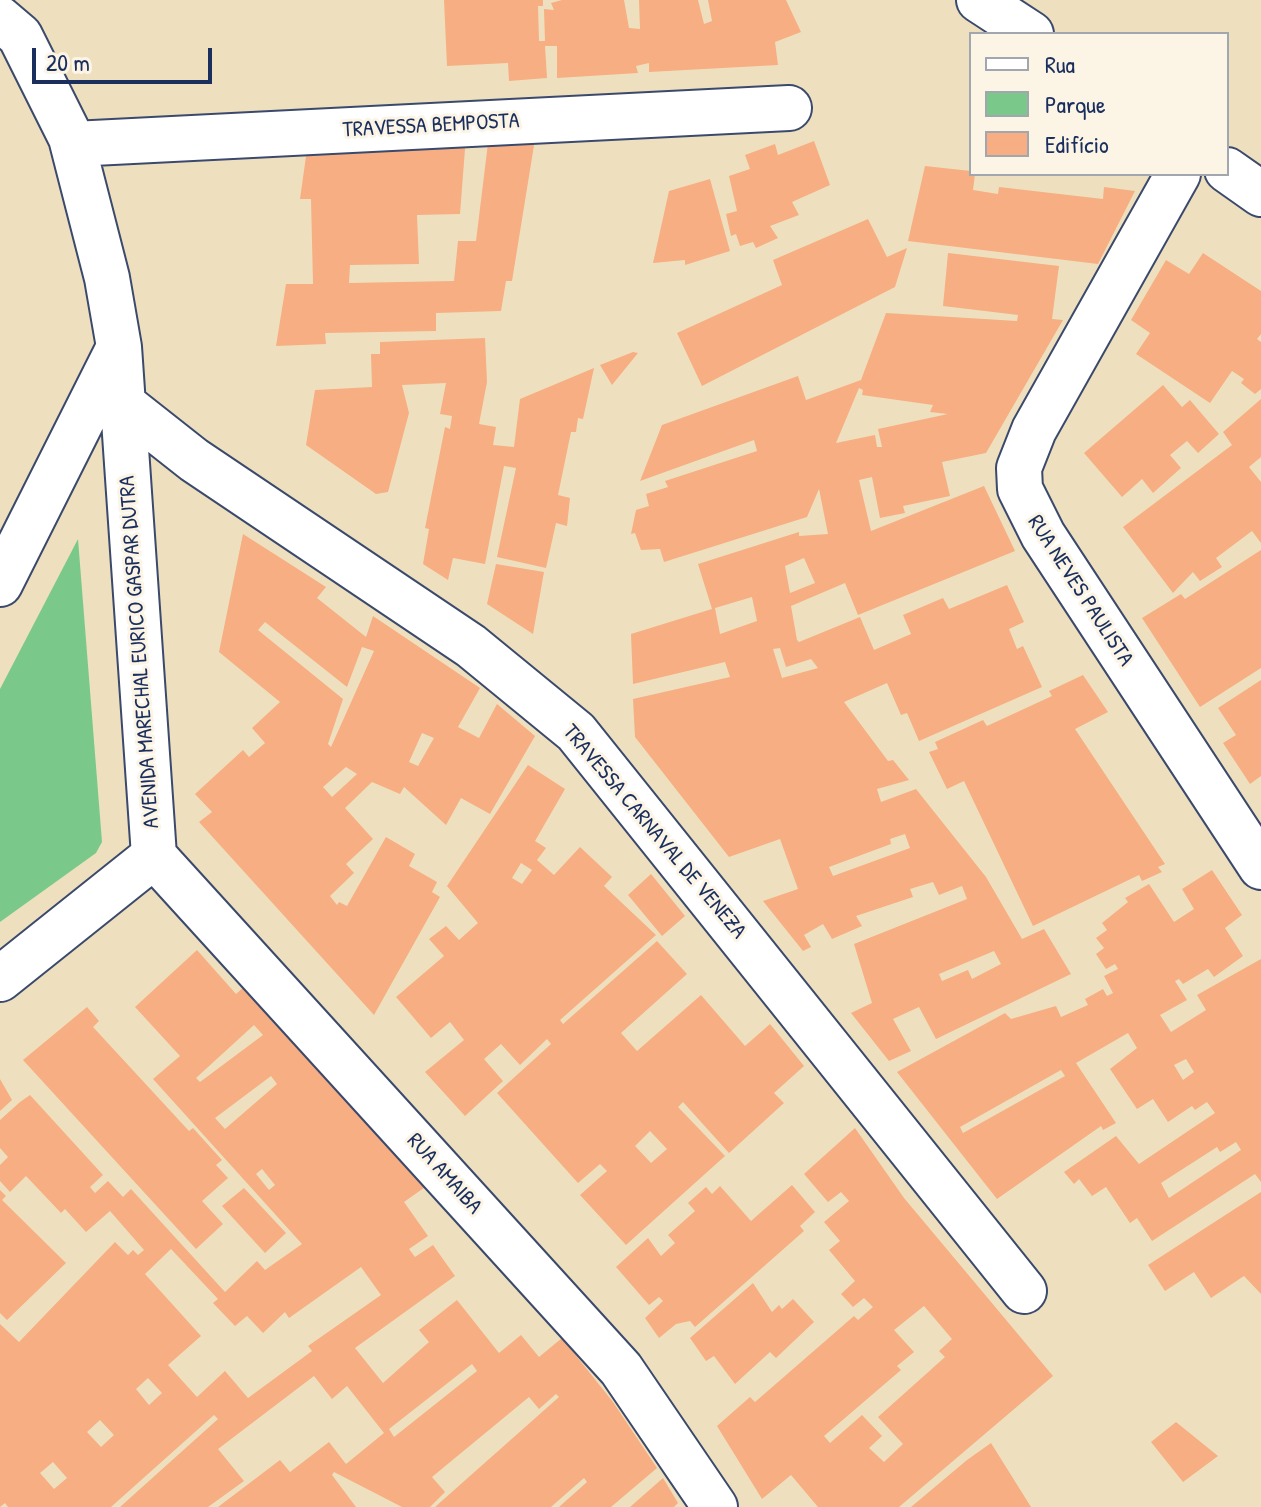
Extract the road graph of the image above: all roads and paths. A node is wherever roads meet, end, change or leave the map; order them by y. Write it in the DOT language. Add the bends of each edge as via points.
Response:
graph roads {
  1 [pos="979,0"];
  2 [pos="7,31"];
  3 [pos="1028,32"];
  4 [pos="789,108"];
  5 [pos="73,144"];
  6 [pos="1229,171"];
  7 [pos="1177,176"];
  8 [pos="1261,194"];
  9 [pos="119,347"];
  10 [pos="123,404"];
  11 [pos="0,584"];
  12 [pos="154,856"];
  13 [pos="1261,867"];
  14 [pos="0,979"];
  15 [pos="1024,1291"];
  16 [pos="715,1507"];
  1 -- 3 [label="street"];
  2 -- 5 [label="street, AVENIDA MARECHAL EURICO GASPAR DUTRA"];
  4 -- 5 [label="street, TRAVESSA BEMPOSTA"];
  5 -- 9 [label="street, AVENIDA MARECHAL EURICO GASPAR DUTRA"];
  6 -- 8 [label="street"];
  7 -- 13 [label="street, RUA NEVES PAULISTA" via="1034,430 1019,468 1020,489 1043,535"];
  9 -- 10 [label="street, AVENIDA MARECHAL EURICO GASPAR DUTRA"];
  9 -- 11 [label="street"];
  10 -- 12 [label="street, AVENIDA MARECHAL EURICO GASPAR DUTRA"];
  10 -- 15 [label="street, TRAVESSA CARNAVAL DE VENEZA" via="194,460 471,646 576,732"];
  12 -- 14 [label="street, AVENIDA MARECHAL EURICO GASPAR DUTRA"];
  12 -- 16 [label="street, RUA AMAIBA" via="621,1369"];
}
